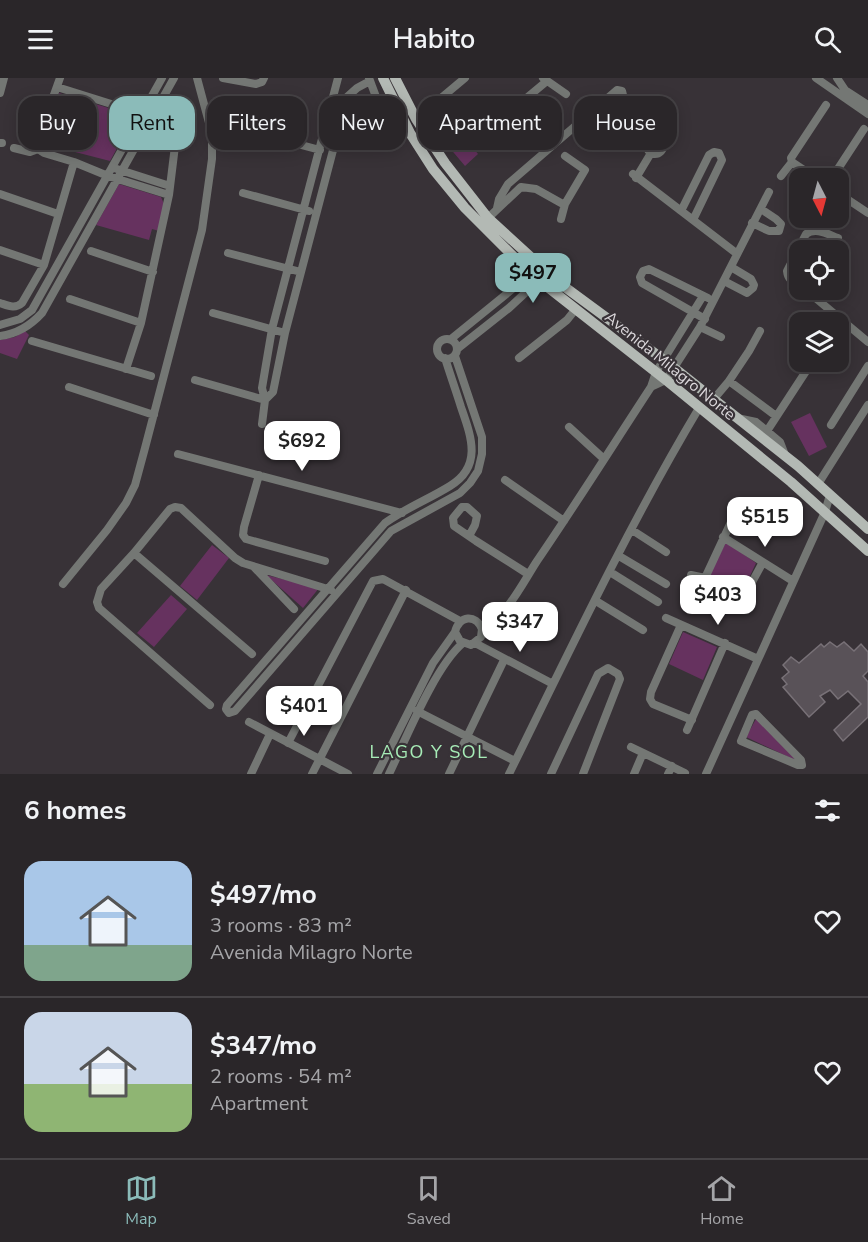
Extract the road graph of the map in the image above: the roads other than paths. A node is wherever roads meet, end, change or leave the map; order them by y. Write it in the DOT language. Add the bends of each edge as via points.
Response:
graph roads {
  1 [pos="4,78"];
  2 [pos="162,78"];
  3 [pos="174,78"];
  4 [pos="197,78"];
  5 [pos="224,78"];
  6 [pos="264,78"];
  7 [pos="338,78"];
  8 [pos="383,78"];
  9 [pos="394,78"];
  10 [pos="465,78"];
  11 [pos="832,78"];
  12 [pos="837,78"];
  13 [pos="369,79"];
  14 [pos="545,79"];
  15 [pos="819,80"];
  16 [pos="58,82"];
  17 [pos="0,93"];
  18 [pos="567,94"];
  19 [pos="334,96"];
  20 [pos="348,96"];
  21 [pos="526,96"];
  22 [pos="610,96"];
  23 [pos="622,96"];
  24 [pos="109,102"];
  25 [pos="826,105"];
  26 [pos="868,105"];
  27 [pos="868,114"];
  28 [pos="416,119"];
  29 [pos="574,127"];
  30 [pos="864,129"];
  31 [pos="410,133"];
  32 [pos="14,148"];
  33 [pos="18,149"];
  34 [pos="40,150"];
  35 [pos="175,150"];
  36 [pos="320,150"];
  37 [pos="333,150"];
  38 [pos="651,153"];
  39 [pos="565,156"];
  40 [pos="75,162"];
  41 [pos="792,162"];
  42 [pos="801,168"];
  43 [pos="839,168"];
  44 [pos="114,173"];
  45 [pos="781,176"];
  46 [pos="170,190"];
  47 [pos="769,192"];
  48 [pos="243,193"];
  49 [pos="0,194"];
  50 [pos="849,199"];
  51 [pos="565,204"];
  52 [pos="497,208"];
  53 [pos="304,209"];
  54 [pos="761,209"];
  55 [pos="867,209"];
  56 [pos="681,211"];
  57 [pos="316,213"];
  58 [pos="58,214"];
  59 [pos="488,218"];
  60 [pos="561,219"];
  61 [pos="693,220"];
  62 [pos="752,223"];
  63 [pos="838,238"];
  64 [pos="803,240"];
  65 [pos="0,250"];
  66 [pos="91,251"];
  67 [pos="228,253"];
  68 [pos="736,253"];
  69 [pos="44,265"];
  70 [pos="730,267"];
  71 [pos="288,268"];
  72 [pos="153,272"];
  73 [pos="301,272"];
  74 [pos="535,277"];
  75 [pos="724,281"];
  76 [pos="703,296"];
  77 [pos="70,299"];
  78 [pos="714,300"];
  79 [pos="817,300"];
  80 [pos="0,303"];
  81 [pos="574,310"];
  82 [pos="829,312"];
  83 [pos="213,313"];
  84 [pos="692,313"];
  85 [pos="705,319"];
  86 [pos="141,323"];
  87 [pos="0,326"];
  88 [pos="700,327"];
  89 [pos="272,328"];
  90 [pos="849,328"];
  91 [pos="760,331"];
  92 [pos="285,333"];
  93 [pos="0,336"];
  94 [pos="721,336"];
  95 [pos="451,339"];
  96 [pos="32,341"];
  97 [pos="868,342"];
  98 [pos="456,352"];
  99 [pos="445,358"];
  100 [pos="519,358"];
  101 [pos="664,360"];
  102 [pos="868,366"];
  103 [pos="126,369"];
  104 [pos="674,369"];
  105 [pos="656,372"];
  106 [pos="805,372"];
  107 [pos="151,376"];
  108 [pos="195,380"];
  109 [pos="666,380"];
  110 [pos="729,381"];
  111 [pos="69,387"];
  112 [pos="651,387"];
  113 [pos="265,400"];
  114 [pos="713,400"];
  115 [pos="868,405"];
  116 [pos="699,408"];
  117 [pos="154,415"];
  118 [pos="776,416"];
  119 [pos="735,417"];
  120 [pos="262,424"];
  121 [pos="831,425"];
  122 [pos="569,427"];
  123 [pos="766,430"];
  124 [pos="178,454"];
  125 [pos="785,456"];
  126 [pos="604,459"];
  127 [pos="259,475"];
  128 [pos="505,480"];
  129 [pos="818,484"];
  130 [pos="830,495"];
  131 [pos="401,512"];
  132 [pos="825,512"];
  133 [pos="408,520"];
  134 [pos="732,520"];
  135 [pos="564,521"];
  136 [pos="632,530"];
  137 [pos="868,530"];
  138 [pos="469,536"];
  139 [pos="723,537"];
  140 [pos="868,551"];
  141 [pos="666,552"];
  142 [pos="134,553"];
  143 [pos="619,556"];
  144 [pos="325,561"];
  145 [pos="763,562"];
  146 [pos="254,567"];
  147 [pos="610,572"];
  148 [pos="528,574"];
  149 [pos="691,575"];
  150 [pos="705,578"];
  151 [pos="793,581"];
  152 [pos="63,584"];
  153 [pos="666,584"];
  154 [pos="327,588"];
  155 [pos="406,590"];
  156 [pos="336,592"];
  157 [pos="596,601"];
  158 [pos="658,602"];
  159 [pos="294,609"];
  160 [pos="666,618"];
  161 [pos="460,621"];
  162 [pos="681,625"];
  163 [pos="482,629"];
  164 [pos="643,630"];
  165 [pos="455,632"];
  166 [pos="463,643"];
  167 [pos="475,643"];
  168 [pos="725,643"];
  169 [pos="252,654"];
  170 [pos="758,659"];
  171 [pos="504,660"];
  172 [pos="553,684"];
  173 [pos="210,705"];
  174 [pos="411,707"];
  175 [pos="419,712"];
  176 [pos="733,716"];
  177 [pos="692,720"];
  178 [pos="249,723"];
  179 [pos="747,726"];
  180 [pos="687,730"];
  181 [pos="270,734"];
  182 [pos="467,736"];
  183 [pos="288,743"];
  184 [pos="631,747"];
  185 [pos="643,753"];
  186 [pos="320,759"];
  187 [pos="515,761"];
  188 [pos="670,770"];
  189 [pos="685,773"];
  190 [pos="251,774"];
  191 [pos="312,774"];
  192 [pos="348,774"];
  193 [pos="377,774"];
  194 [pos="389,774"];
  195 [pos="449,774"];
  196 [pos="509,774"];
  197 [pos="551,774"];
  198 [pos="583,774"];
  199 [pos="634,774"];
  200 [pos="706,774"];
  1 -- 17 [label="street"];
  2 -- 44 [label="street"];
  3 -- 44 [label="street"];
  4 -- 117 [label="street" via="212,134 212,159 202,230"];
  5 -- 6 [label="street" via="256,84"];
  7 -- 19 [label="street"];
  8 -- 31 [label="main road, Avenida Milagro Norte"];
  9 -- 28 [label="main road, Avenida Milagro Norte"];
  10 -- 28 [label="street"];
  11 -- 15 [label="street" via="826,82"];
  12 -- 26 [label="street" via="845,90"];
  13 -- 20 [label="street"];
  13 -- 31 [label="street" via="394,130 399,134"];
  14 -- 18 [label="street"];
  14 -- 21 [label="street"];
  15 -- 27 [label="street"];
  16 -- 24 [label="street"];
  22 -- 23 [label="street" via="617,90 622,91"];
  25 -- 41 [label="street"];
  28 -- 59 [label="main road, Avenida Milagro Norte"];
  29 -- 52 [label="street" via="508,184"];
  30 -- 43 [label="street"];
  31 -- 74 [label="main road, Avenida Milagro Norte" via="465,208"];
  32 -- 33 [label="street"];
  34 -- 40 [label="street"];
  35 -- 46 [label="street"];
  36 -- 53 [label="street"];
  37 -- 57 [label="street"];
  38 -- 56 [label="street" via="634,176"];
  39 -- 51 [label="street" via="585,170"];
  40 -- 44 [label="street"];
  40 -- 58 [label="street"];
  41 -- 42 [label="street"];
  41 -- 45 [label="street"];
  44 -- 46 [label="street"];
  44 -- 87 [label="street" via="32,309 20,319"];
  44 -- 93 [label="street" via="42,313 12,334"];
  46 -- 72 [label="street"];
  47 -- 54 [label="street"];
  48 -- 53 [label="street"];
  49 -- 58 [label="street"];
  50 -- 55 [label="street"];
  51 -- 52 [label="street" via="536,189 521,187"];
  51 -- 60 [label="street"];
  52 -- 59 [label="street"];
  53 -- 57 [label="street"];
  53 -- 71 [label="street"];
  54 -- 62 [label="street"];
  54 -- 62 [label="street" via="781,224 779,231"];
  56 -- 61 [label="street"];
  56 -- 61 [label="street" via="709,155 719,153 722,160"];
  57 -- 73 [label="street"];
  58 -- 69 [label="street"];
  59 -- 101 [label="main road, Avenida Milagro Norte" via="558,282"];
  61 -- 68 [label="street"];
  62 -- 68 [label="street"];
  63 -- 64 [label="street" via="811,231"];
  65 -- 69 [label="street"];
  66 -- 72 [label="street"];
  67 -- 71 [label="street"];
  68 -- 70 [label="street"];
  69 -- 80 [label="street" via="18,307"];
  70 -- 75 [label="street"];
  70 -- 75 [label="street" via="751,279 753,288 747,293"];
  71 -- 73 [label="street"];
  71 -- 89 [label="street"];
  72 -- 86 [label="street"];
  73 -- 92 [label="street"];
  74 -- 81 [label="main road, Avenida Milagro Norte"];
  74 -- 95 [label="street"];
  74 -- 98 [label="street" via="509,308"];
  75 -- 78 [label="street"];
  76 -- 78 [label="street"];
  76 -- 84 [label="street"];
  76 -- 84 [label="street" via="649,269 643,271 642,283"];
  77 -- 86 [label="street"];
  78 -- 85 [label="street"];
  79 -- 82 [label="street"];
  81 -- 100 [label="street"];
  81 -- 105 [label="main road, Avenida Milagro Norte"];
  83 -- 89 [label="street"];
  84 -- 85 [label="street"];
  84 -- 101 [label="street"];
  85 -- 88 [label="street"];
  86 -- 103 [label="street"];
  88 -- 94 [label="street"];
  88 -- 104 [label="street"];
  89 -- 92 [label="street"];
  89 -- 113 [label="street" via="262,388"];
  90 -- 97 [label="street"];
  91 -- 110 [label="street"];
  92 -- 113 [label="street" via="273,392"];
  95 -- 98 [label="street"];
  95 -- 99 [label="street" via="438,345 438,352"];
  96 -- 103 [label="street"];
  98 -- 99 [label="street"];
  98 -- 133 [label="street" via="482,437 478,471 460,493"];
  99 -- 131 [label="street" via="472,438 469,466 452,485"];
  101 -- 104 [label="main road, Avenida Milagro Norte"];
  101 -- 105 [label="street"];
  102 -- 121 [label="street"];
  103 -- 107 [label="street"];
  104 -- 109 [label="street"];
  104 -- 114 [label="main road, Avenida Milagro Norte"];
  105 -- 109 [label="main road, Avenida Milagro Norte"];
  105 -- 112 [label="street"];
  106 -- 118 [label="street"];
  108 -- 113 [label="street"];
  109 -- 112 [label="street"];
  109 -- 116 [label="main road, Avenida Milagro Norte"];
  110 -- 114 [label="street"];
  110 -- 118 [label="street"];
  111 -- 117 [label="street"];
  112 -- 126 [label="street"];
  113 -- 120 [label="street"];
  114 -- 119 [label="main road, Avenida Milagro Norte"];
  115 -- 129 [label="street"];
  116 -- 132 [label="main road, Avenida Milagro Norte"];
  116 -- 136 [label="street"];
  117 -- 152 [label="street" via="126,503"];
  118 -- 123 [label="street"];
  119 -- 123 [label="street" via="756,422"];
  119 -- 125 [label="main road, Avenida Milagro Norte"];
  122 -- 126 [label="street"];
  123 -- 125 [label="street" via="780,442"];
  124 -- 127 [label="street"];
  125 -- 129 [label="main road, Avenida Milagro Norte"];
  126 -- 135 [label="street"];
  127 -- 131 [label="street"];
  127 -- 144 [label="street" via="243,535"];
  128 -- 135 [label="street"];
  129 -- 130 [label="main road, Avenida Milagro Norte"];
  130 -- 132 [label="street"];
  130 -- 137 [label="main road, Avenida Milagro Norte"];
  131 -- 133 [label="street"];
  131 -- 154 [label="street" via="385,523"];
  132 -- 140 [label="main road, Avenida Milagro Norte"];
  132 -- 151 [label="street"];
  133 -- 156 [label="street" via="391,531"];
  134 -- 139 [label="street"];
  135 -- 148 [label="street"];
  136 -- 141 [label="street"];
  136 -- 143 [label="street"];
  138 -- 148 [label="street"];
  139 -- 145 [label="street"];
  139 -- 150 [label="street"];
  142 -- 146 [label="street" via="175,507 181,508 235,558"];
  142 -- 169 [label="street"];
  142 -- 173 [label="street" via="101,590 96,602"];
  143 -- 147 [label="street"];
  143 -- 153 [label="street"];
  145 -- 150 [label="street" via="747,600"];
  145 -- 151 [label="street"];
  146 -- 154 [label="street"];
  146 -- 159 [label="street"];
  147 -- 157 [label="street"];
  147 -- 158 [label="street"];
  148 -- 163 [label="street" via="497,619"];
  149 -- 150 [label="street"];
  151 -- 170 [label="street"];
  154 -- 156 [label="street"];
  154 -- 156 [label="street" via="227,705 227,711 235,711"];
  155 -- 161 [label="street"];
  155 -- 183 [label="street" via="381,579 373,581"];
  155 -- 186 [label="street"];
  157 -- 164 [label="street"];
  157 -- 172 [label="street"];
  160 -- 162 [label="street"];
  161 -- 163 [label="street" via="473,619"];
  161 -- 165 [label="street"];
  162 -- 168 [label="street"];
  162 -- 177 [label="street" via="650,699 653,704"];
  163 -- 167 [label="street"];
  165 -- 166 [label="street"];
  165 -- 174 [label="street" via="433,663"];
  166 -- 167 [label="street"];
  166 -- 175 [label="street" via="453,651"];
  167 -- 171 [label="street"];
  168 -- 170 [label="street"];
  168 -- 177 [label="street"];
  170 -- 176 [label="street"];
  171 -- 172 [label="street"];
  171 -- 182 [label="street"];
  172 -- 187 [label="street"];
  174 -- 175 [label="street"];
  174 -- 193 [label="street"];
  175 -- 182 [label="street"];
  175 -- 194 [label="street"];
  176 -- 179 [label="street"];
  176 -- 200 [label="street"];
  177 -- 180 [label="street"];
  178 -- 181 [label="street"];
  179 -- 179 [label="street" via="742,742 802,765 756,714"];
  181 -- 183 [label="street"];
  181 -- 190 [label="street"];
  182 -- 187 [label="street"];
  182 -- 195 [label="street"];
  183 -- 186 [label="street"];
  184 -- 185 [label="street"];
  185 -- 188 [label="street"];
  185 -- 199 [label="street"];
  186 -- 191 [label="street"];
  186 -- 192 [label="street"];
  187 -- 196 [label="street"];
  188 -- 189 [label="street"];
  197 -- 198 [label="street" via="598,674 608,668 620,679"];
}
